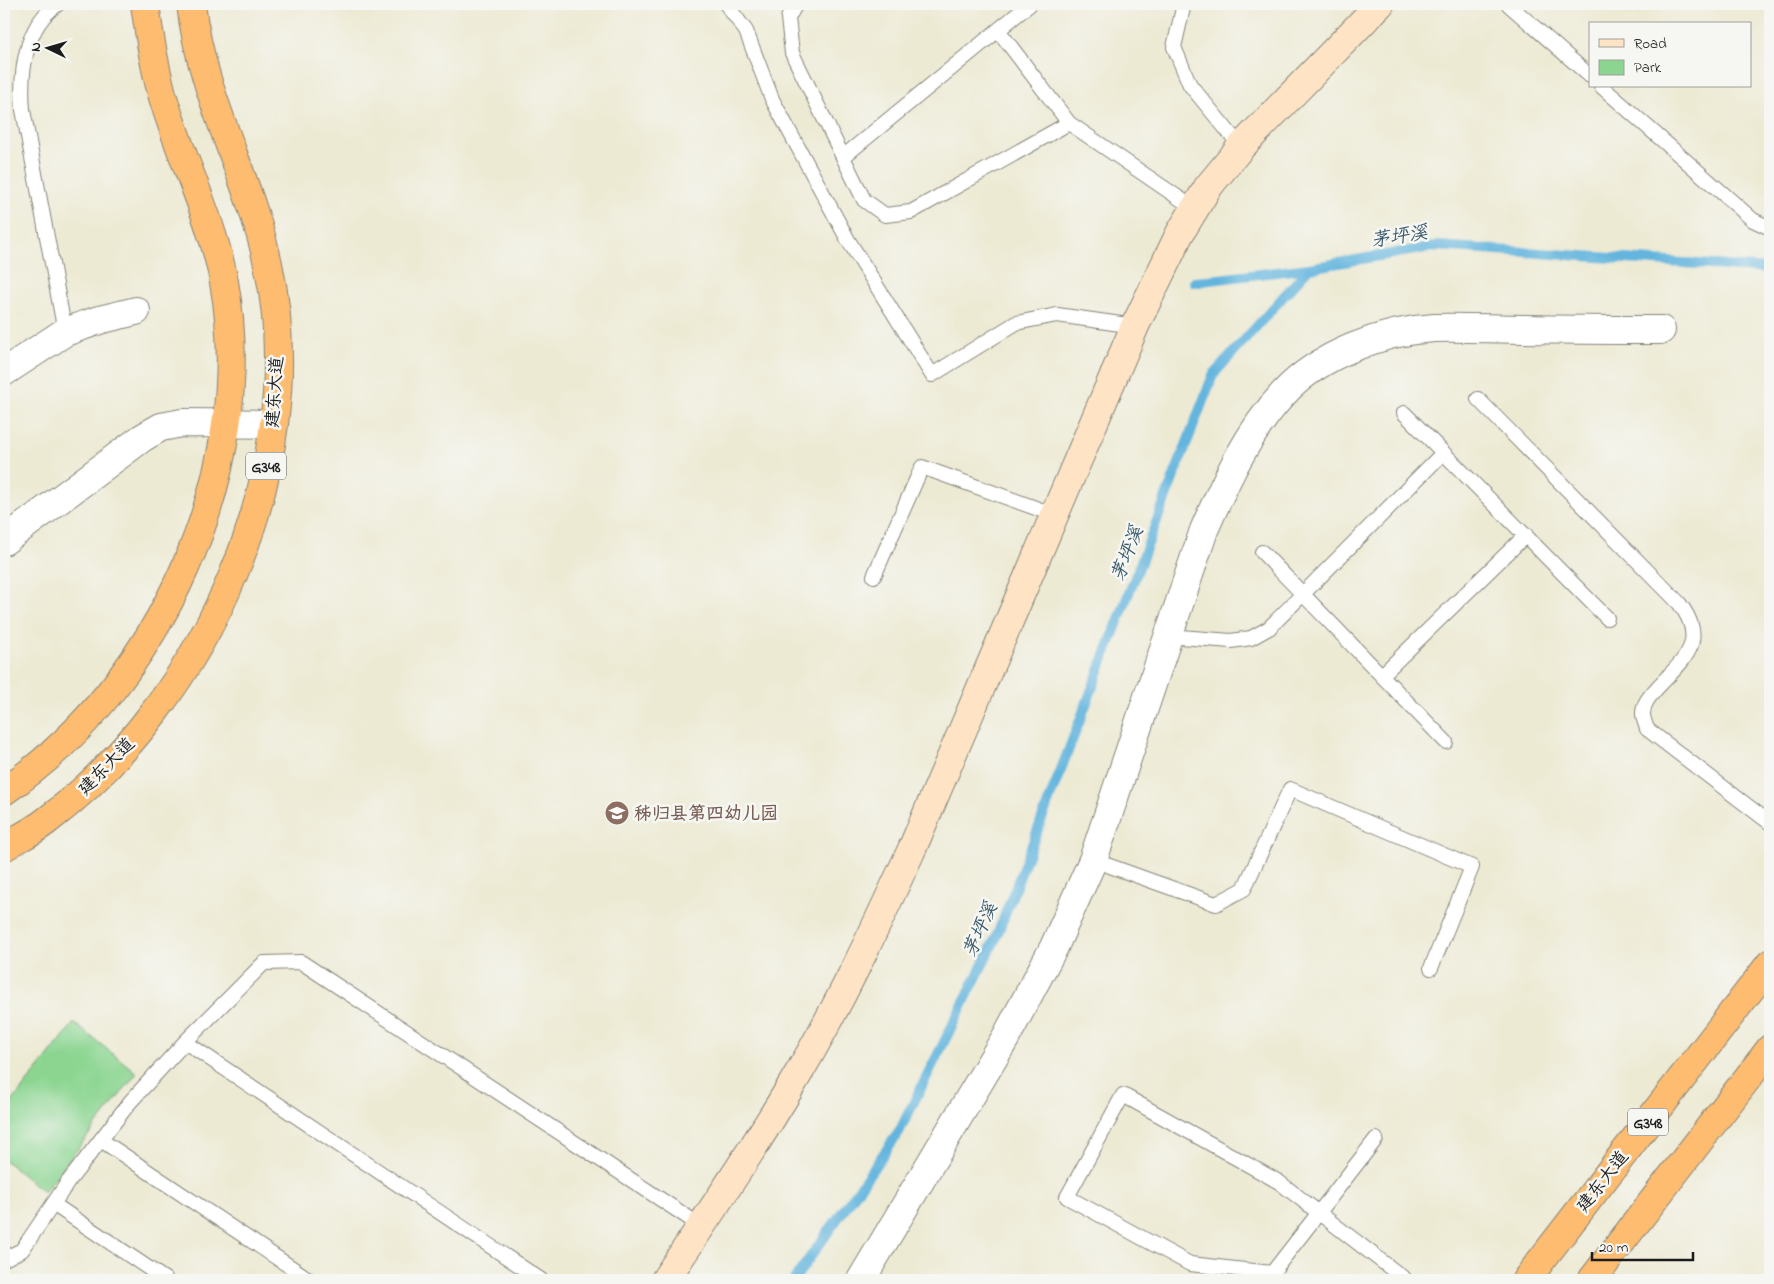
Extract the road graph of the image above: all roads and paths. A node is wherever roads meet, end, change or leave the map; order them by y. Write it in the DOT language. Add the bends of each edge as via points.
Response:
graph roads {
  1 [pos="58,4"];
  2 [pos="145,4"];
  3 [pos="191,4"];
  4 [pos="726,4"];
  5 [pos="796,4"];
  6 [pos="1030,4"];
  7 [pos="1184,4"];
  8 [pos="1380,4"];
  9 [pos="1508,4"];
  10 [pos="998,30"];
  11 [pos="1589,75"];
  12 [pos="1603,88"];
  13 [pos="1069,123"];
  14 [pos="1241,147"];
  15 [pos="843,158"];
  16 [pos="1195,209"];
  17 [pos="1770,228"];
  18 [pos="136,311"];
  19 [pos="1136,326"];
  20 [pos="1662,330"];
  21 [pos="64,332"];
  22 [pos="4,372"];
  23 [pos="1478,399"];
  24 [pos="1404,413"];
  25 [pos="226,423"];
  26 [pos="274,424"];
  27 [pos="1443,452"];
  28 [pos="1055,515"];
  29 [pos="1526,535"];
  30 [pos="4,541"];
  31 [pos="1262,552"];
  32 [pos="874,576"];
  33 [pos="1303,593"];
  34 [pos="1607,618"];
  35 [pos="1168,636"];
  36 [pos="1382,675"];
  37 [pos="1446,742"];
  38 [pos="4,791"];
  39 [pos="1770,823"];
  40 [pos="4,847"];
  41 [pos="1093,860"];
  42 [pos="1770,964"];
  43 [pos="1431,968"];
  44 [pos="186,1042"];
  45 [pos="1770,1049"];
  46 [pos="1376,1139"];
  47 [pos="101,1140"];
  48 [pos="53,1204"];
  49 [pos="1319,1213"];
  50 [pos="701,1226"];
  51 [pos="4,1259"];
  52 [pos="166,1280"];
  53 [pos="310,1280"];
  54 [pos="541,1280"];
  55 [pos="665,1280"];
  56 [pos="861,1280"];
  57 [pos="1406,1280"];
  58 [pos="1526,1280"];
  59 [pos="1592,1280"];
  1 -- 21 [label="lane" via="42,18 31,38 21,86"];
  2 -- 25 [label="highway, G348" via="162,95 212,236 224,281 230,327 231,376"];
  3 -- 26 [label="highway, 建东大道 / G348" via="194,38 255,217 268,265 276,318 278,371"];
  4 -- 19 [label="lane" via="746,31 772,99 848,240 932,375 1016,323 1057,315"];
  5 -- 15 [label="lane" via="788,18 792,53"];
  6 -- 10 [label="lane"];
  7 -- 14 [label="lane" via="1174,47 1190,85"];
  8 -- 14 [label="main road"];
  9 -- 11 [label="lane"];
  10 -- 13 [label="lane"];
  10 -- 15 [label="lane"];
  12 -- 17 [label="lane" via="1753,220"];
  13 -- 15 [label="lane" via="911,212 885,215 864,200"];
  13 -- 16 [label="lane"];
  14 -- 16 [label="main road" via="1208,187"];
  16 -- 19 [label="main road" via="1180,233"];
  18 -- 21 [label="street"];
  19 -- 28 [label="main road"];
  20 -- 35 [label="street" via="1432,328 1355,346 1317,366 1285,392 1260,421 1240,455 1204,530"];
  21 -- 22 [label="street"];
  23 -- 39 [label="lane" via="1689,615 1694,630 1692,646 1646,700 1642,715 1647,729"];
  24 -- 27 [label="lane"];
  25 -- 26 [label="street"];
  25 -- 30 [label="street" via="182,423 161,427"];
  25 -- 38 [label="highway, G348" via="218,470 203,525 190,559 144,642 118,682 89,717 56,751"];
  26 -- 40 [label="highway, 建东大道 / G348" via="251,529 232,578 182,672 122,753 43,824"];
  27 -- 29 [label="lane"];
  27 -- 33 [label="lane"];
  28 -- 32 [label="lane" via="922,467"];
  28 -- 50 [label="main road" via="876,927 792,1085"];
  29 -- 34 [label="lane"];
  29 -- 36 [label="lane"];
  31 -- 33 [label="lane"];
  33 -- 35 [label="lane" via="1269,628 1252,638 1231,641"];
  33 -- 36 [label="lane"];
  35 -- 41 [label="street"];
  36 -- 37 [label="lane"];
  41 -- 43 [label="lane" via="1216,904 1244,889 1290,789 1472,867"];
  41 -- 56 [label="street" via="1054,947 1006,1037"];
  42 -- 58 [label="highway, 建东大道 / G348"];
  44 -- 47 [label="lane" via="130,1102"];
  44 -- 50 [label="lane" via="264,963 301,962"];
  44 -- 54 [label="lane"];
  45 -- 59 [label="highway"];
  46 -- 49 [label="lane"];
  47 -- 48 [label="lane"];
  47 -- 53 [label="lane"];
  48 -- 51 [label="lane" via="22,1250"];
  48 -- 52 [label="lane"];
  49 -- 49 [label="lane" via="1272,1273 1190,1264 1067,1197 1123,1096 1279,1182"];
  49 -- 57 [label="lane"];
  50 -- 55 [label="main road"];
}
